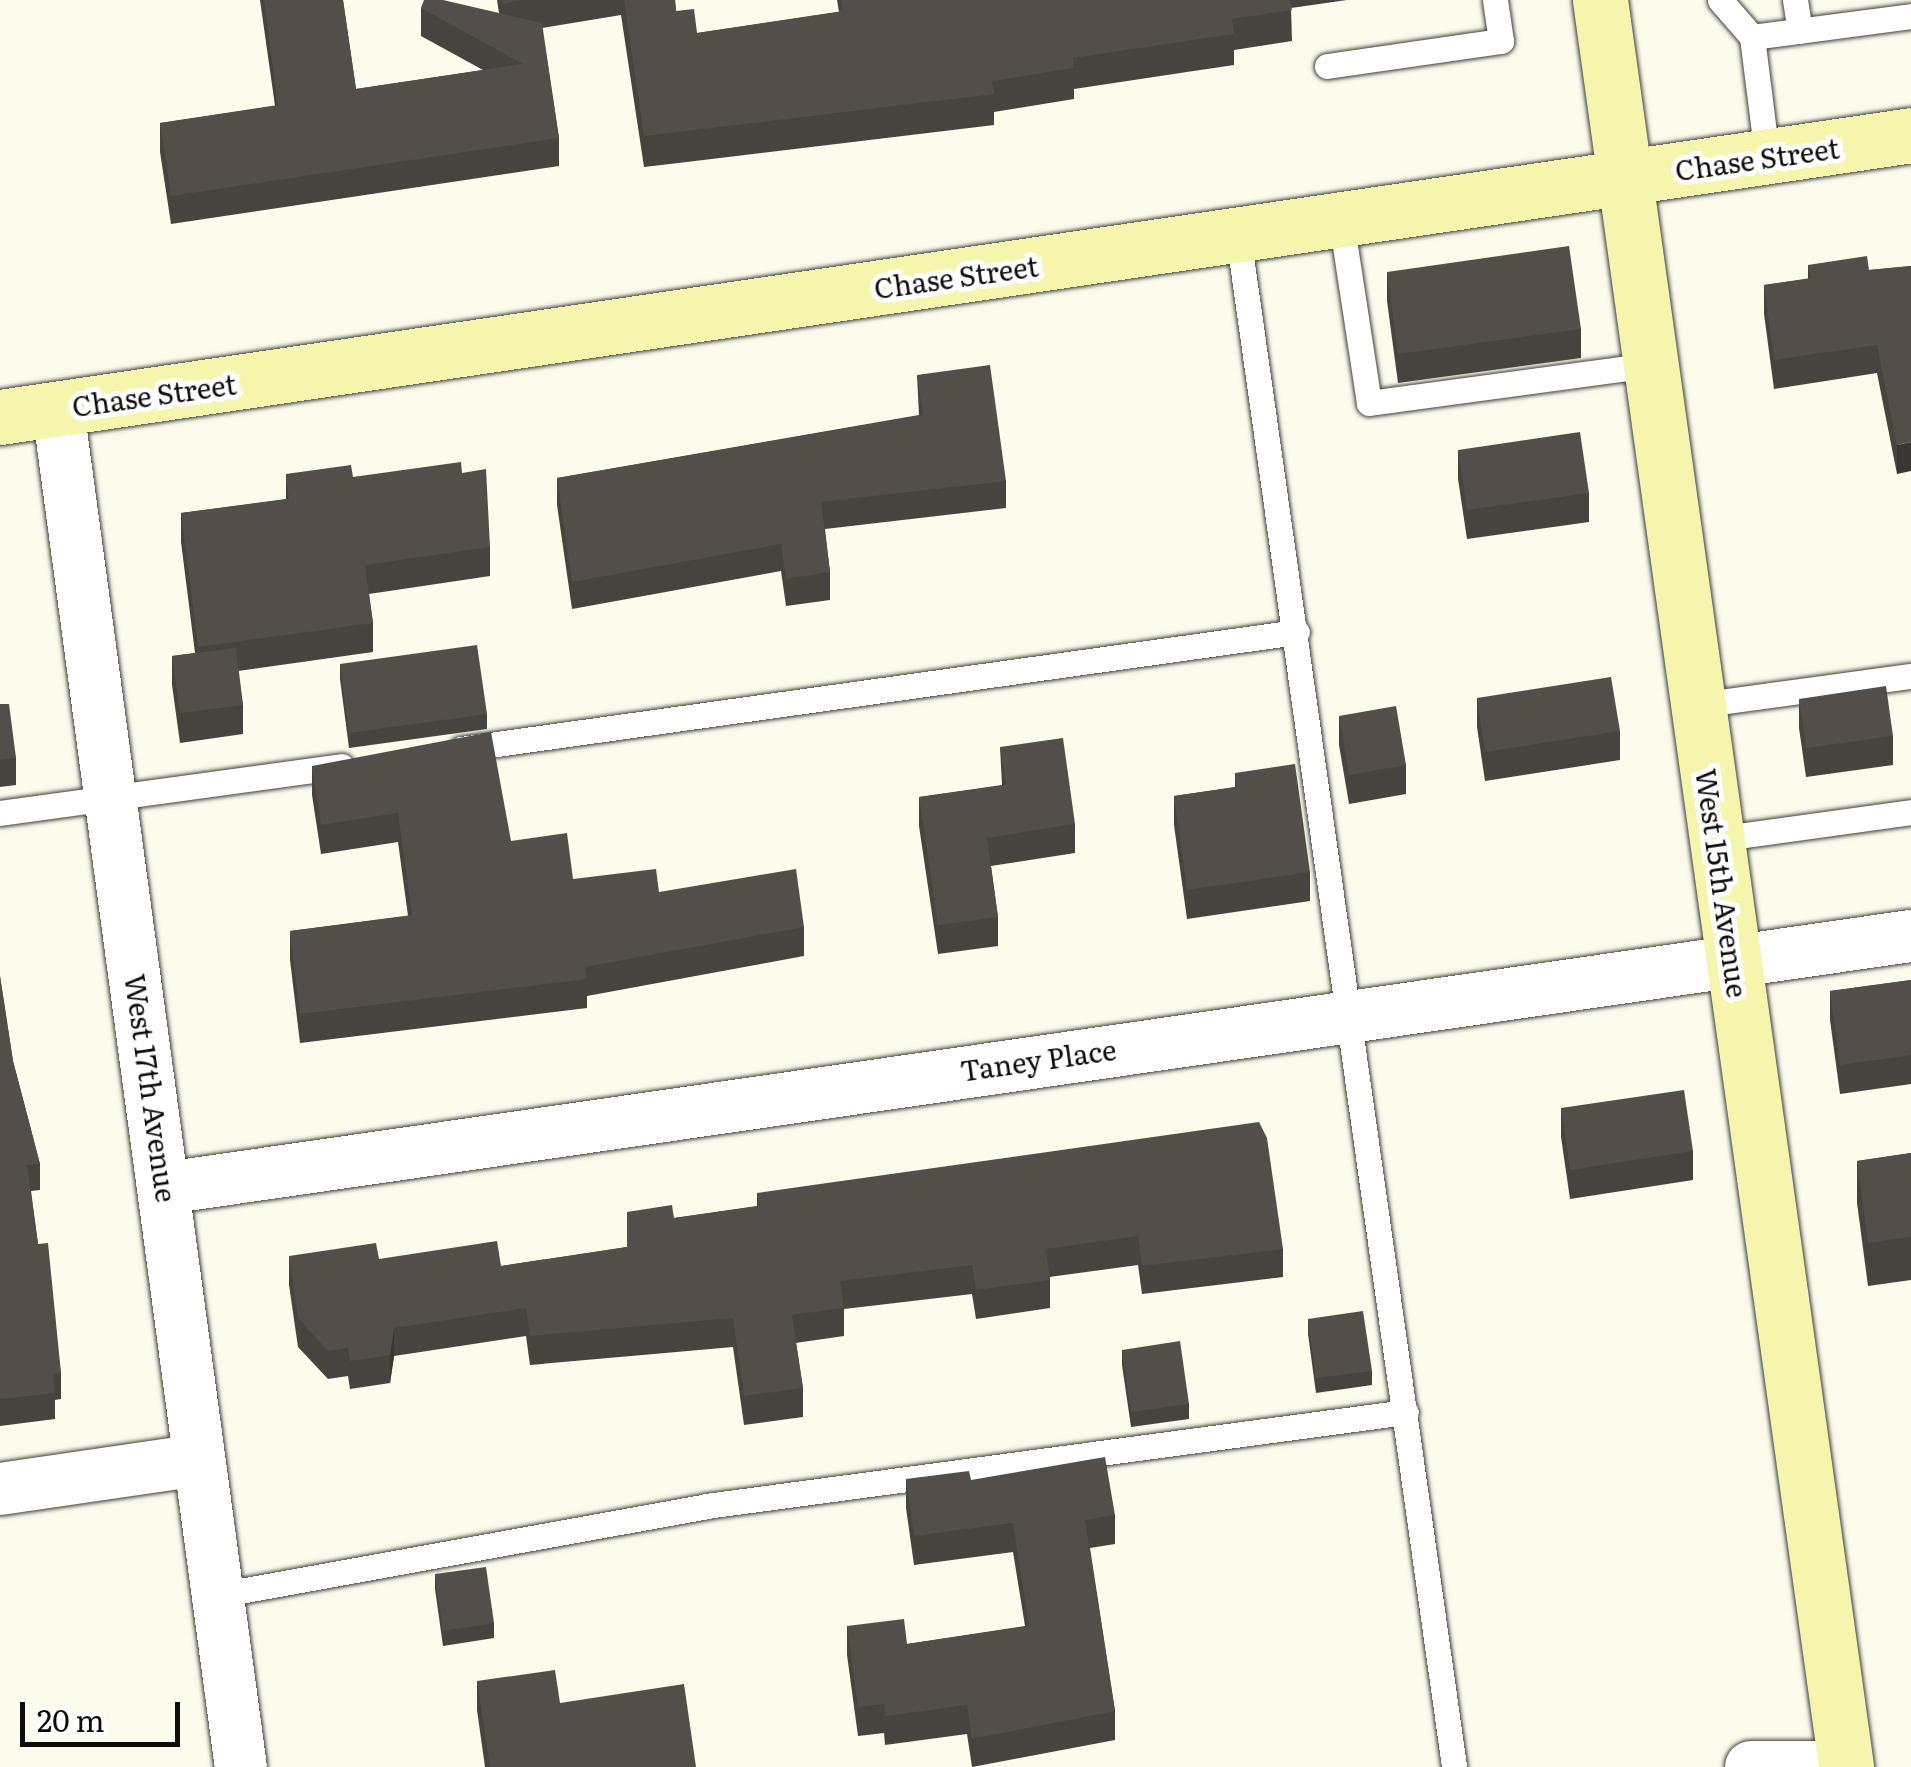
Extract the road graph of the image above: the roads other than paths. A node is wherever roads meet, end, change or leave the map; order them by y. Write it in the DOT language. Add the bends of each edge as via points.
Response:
graph roads {
  1 [pos="1495,0"];
  2 [pos="1720,0"];
  3 [pos="1796,0"];
  4 [pos="1608,1"];
  5 [pos="1859,11"];
  6 [pos="1911,16"];
  7 [pos="1800,31"];
  8 [pos="1752,37"];
  9 [pos="1327,66"];
  10 [pos="1911,135"];
  11 [pos="1767,156"];
  12 [pos="1625,178"];
  13 [pos="1341,220"];
  14 [pos="1238,235"];
  15 [pos="1650,365"];
  16 [pos="58,408"];
  17 [pos="0,417"];
  18 [pos="1297,632"];
  19 [pos="1911,676"];
  20 [pos="1698,705"];
  21 [pos="428,754"];
  22 [pos="368,762"];
  23 [pos="112,798"];
  24 [pos="1911,812"];
  25 [pos="0,813"];
  26 [pos="1717,840"];
  27 [pos="1911,936"];
  28 [pos="1734,962"];
  29 [pos="1350,1012"];
  30 [pos="166,1188"];
  31 [pos="1406,1412"];
  32 [pos="198,1460"];
  33 [pos="0,1490"];
  34 [pos="218,1595"];
  35 [pos="241,1767"];
  36 [pos="1454,1767"];
  37 [pos="1751,1767"];
  38 [pos="1824,1767"];
  39 [pos="1846,1767"];
  1 -- 9 [label="lane" via="1501,41"];
  2 -- 8 [label="lane"];
  3 -- 7 [label="lane"];
  4 -- 12 [label="street, West 15th Avenue"];
  5 -- 6 [label="lane"];
  5 -- 7 [label="lane"];
  7 -- 8 [label="lane"];
  8 -- 11 [label="lane"];
  10 -- 11 [label="street, Chase Street"];
  11 -- 12 [label="street, Chase Street"];
  12 -- 13 [label="street, Chase Street"];
  12 -- 15 [label="street, West 15th Avenue"];
  13 -- 14 [label="street, Chase Street"];
  13 -- 15 [label="lane" via="1369,403"];
  14 -- 16 [label="street, Chase Street"];
  14 -- 18 [label="lane"];
  15 -- 20 [label="street, West 15th Avenue"];
  16 -- 17 [label="street, Chase Street"];
  16 -- 23 [label="street, West 17th Avenue"];
  18 -- 21 [label="lane"];
  18 -- 29 [label="lane"];
  19 -- 20 [label="lane"];
  20 -- 26 [label="street, West 15th Avenue"];
  22 -- 23 [label="lane"];
  23 -- 25 [label="lane"];
  23 -- 30 [label="street, West 17th Avenue"];
  24 -- 26 [label="lane"];
  26 -- 28 [label="street, West 15th Avenue"];
  27 -- 28 [label="street, Taney Place"];
  28 -- 29 [label="street, Taney Place"];
  28 -- 39 [label="street, West 15th Avenue"];
  29 -- 30 [label="street, Taney Place"];
  29 -- 31 [label="lane"];
  30 -- 32 [label="street, West 17th Avenue"];
  31 -- 34 [label="lane" via="706,1506"];
  31 -- 36 [label="lane"];
  32 -- 33 [label="street"];
  32 -- 34 [label="street, West 17th Avenue"];
  34 -- 35 [label="street, West 17th Avenue"];
  37 -- 38 [label="street"];
}
